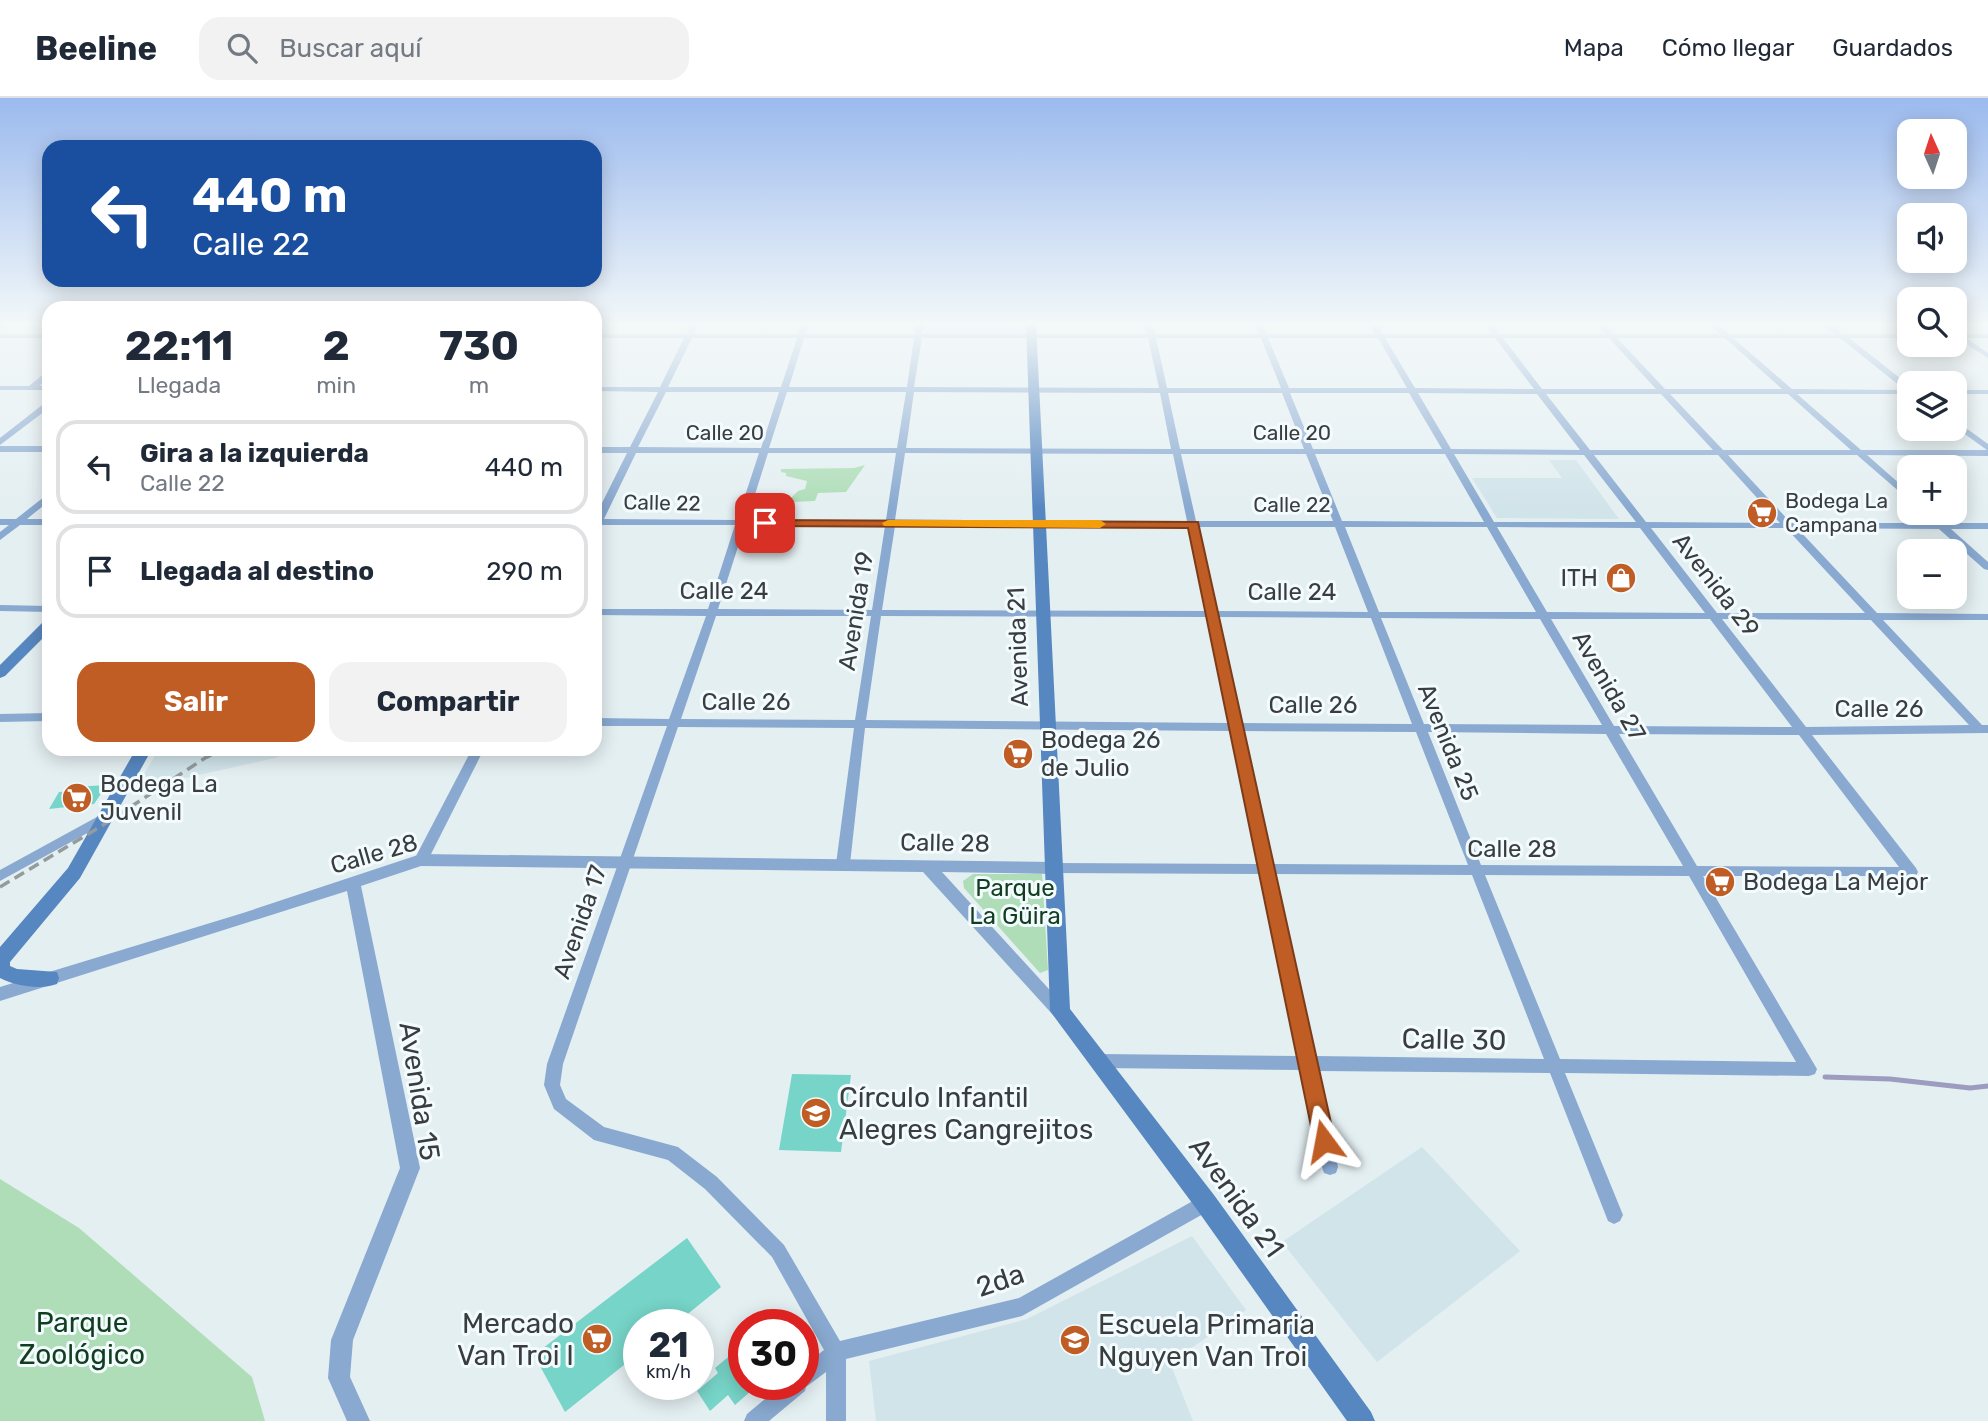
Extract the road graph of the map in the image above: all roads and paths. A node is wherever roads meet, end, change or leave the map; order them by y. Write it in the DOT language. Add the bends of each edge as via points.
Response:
graph roads {
  1 [pos="34,386"];
  2 [pos="665,386"];
  3 [pos="787,386"];
  4 [pos="912,386"];
  5 [pos="1034,386"];
  6 [pos="1163,386"];
  7 [pos="1283,386"];
  8 [pos="1409,386"];
  9 [pos="1535,386"];
  10 [pos="1658,386"];
  11 [pos="1783,386"];
  12 [pos="0,388"];
  13 [pos="31,388"];
  14 [pos="42,388"];
  15 [pos="602,389"];
  16 [pos="663,389"];
  17 [pos="786,389"];
  18 [pos="911,390"];
  19 [pos="1034,390"];
  20 [pos="1164,390"];
  21 [pos="1285,390"];
  22 [pos="1897,390"];
  23 [pos="1412,391"];
  24 [pos="1539,391"];
  25 [pos="1663,391"];
  26 [pos="1789,391"];
  27 [pos="1967,392"];
  28 [pos="1988,392"];
  29 [pos="42,409"];
  30 [pos="1967,433"];
  31 [pos="0,442"];
  32 [pos="0,449"];
  33 [pos="42,449"];
  34 [pos="1037,449"];
  35 [pos="602,450"];
  36 [pos="633,450"];
  37 [pos="901,450"];
  38 [pos="1178,450"];
  39 [pos="1310,450"];
  40 [pos="1988,450"];
  41 [pos="766,451"];
  42 [pos="1447,451"];
  43 [pos="1586,451"];
  44 [pos="1722,452"];
  45 [pos="1858,452"];
  46 [pos="1897,486"];
  47 [pos="42,502"];
  48 [pos="602,512"];
  49 [pos="0,522"];
  50 [pos="18,522"];
  51 [pos="42,522"];
  52 [pos="740,523"];
  53 [pos="891,523"];
  54 [pos="602,524"];
  55 [pos="1039,524"];
  56 [pos="1193,524"];
  57 [pos="1338,525"];
  58 [pos="1491,525"];
  59 [pos="1643,525"];
  60 [pos="1791,526"];
  61 [pos="1942,526"];
  62 [pos="1988,526"];
  63 [pos="0,537"];
  64 [pos="1988,567"];
  65 [pos="0,608"];
  66 [pos="42,608"];
  67 [pos="602,612"];
  68 [pos="877,612"];
  69 [pos="1043,612"];
  70 [pos="712,613"];
  71 [pos="1211,613"];
  72 [pos="1375,614"];
  73 [pos="1544,616"];
  74 [pos="1713,617"];
  75 [pos="1874,617"];
  76 [pos="1988,617"];
  77 [pos="42,630"];
  78 [pos="6,661"];
  79 [pos="0,673"];
  80 [pos="42,717"];
  81 [pos="0,718"];
  82 [pos="602,722"];
  83 [pos="674,723"];
  84 [pos="860,724"];
  85 [pos="1047,726"];
  86 [pos="1236,726"];
  87 [pos="1420,727"];
  88 [pos="1609,728"];
  89 [pos="1984,729"];
  90 [pos="1801,731"];
  91 [pos="140,756"];
  92 [pos="474,756"];
  93 [pos="106,817"];
  94 [pos="421,860"];
  95 [pos="627,862"];
  96 [pos="843,864"];
  97 [pos="926,865"];
  98 [pos="1053,868"];
  99 [pos="1266,870"];
  100 [pos="1693,871"];
  101 [pos="1478,872"];
  102 [pos="1911,872"];
  103 [pos="0,876"];
  104 [pos="353,883"];
  105 [pos="0,960"];
  106 [pos="50,978"];
  107 [pos="0,994"];
  108 [pos="1060,1011"];
  109 [pos="1099,1061"];
  110 [pos="1307,1063"];
  111 [pos="1555,1066"];
  112 [pos="1809,1069"];
  113 [pos="1330,1167"];
  114 [pos="1206,1203"];
  115 [pos="1614,1215"];
  116 [pos="836,1352"];
  117 [pos="819,1366"];
  118 [pos="778,1400"];
  119 [pos="359,1421"];
  120 [pos="754,1421"];
  121 [pos="836,1421"];
  122 [pos="1362,1421"];
  1 -- 13 [label="street"];
  2 -- 16 [label="street"];
  3 -- 17 [label="street, Avenida 17"];
  4 -- 18 [label="street, Avenida 19"];
  5 -- 19 [label="main road, Avenida 21"];
  6 -- 20 [label="street"];
  7 -- 21 [label="street, Avenida 25"];
  8 -- 23 [label="street, Avenida 27"];
  9 -- 24 [label="street, Avenida 29"];
  10 -- 25 [label="street"];
  11 -- 26 [label="street"];
  12 -- 13 [label="street"];
  13 -- 14 [label="street"];
  15 -- 16 [label="street"];
  16 -- 17 [label="street"];
  16 -- 36 [label="street"];
  17 -- 18 [label="street"];
  17 -- 41 [label="street, Avenida 17"];
  18 -- 19 [label="street"];
  18 -- 37 [label="street, Avenida 19"];
  19 -- 20 [label="street"];
  19 -- 34 [label="main road, Avenida 21"];
  20 -- 21 [label="street"];
  20 -- 38 [label="street"];
  21 -- 23 [label="street"];
  21 -- 39 [label="street, Avenida 25"];
  22 -- 26 [label="street"];
  23 -- 24 [label="street"];
  23 -- 42 [label="street, Avenida 27"];
  24 -- 25 [label="street"];
  24 -- 43 [label="street, Avenida 29"];
  25 -- 26 [label="street"];
  25 -- 44 [label="street"];
  26 -- 45 [label="street"];
  27 -- 28 [label="street"];
  29 -- 31 [label="street"];
  30 -- 40 [label="street"];
  32 -- 33 [label="street"];
  34 -- 37 [label="street, Calle 20"];
  34 -- 38 [label="street, Calle 20"];
  34 -- 55 [label="main road, Avenida 21"];
  35 -- 36 [label="street, Calle 20"];
  36 -- 41 [label="street, Calle 20"];
  36 -- 48 [label="street"];
  37 -- 41 [label="street, Calle 20"];
  37 -- 53 [label="street, Avenida 19"];
  38 -- 39 [label="street, Calle 20"];
  38 -- 56 [label="street"];
  39 -- 42 [label="street, Calle 20"];
  39 -- 57 [label="street, Avenida 25"];
  40 -- 45 [label="street, Calle 20"];
  41 -- 52 [label="street, Avenida 17"];
  42 -- 43 [label="street, Calle 20"];
  42 -- 58 [label="street, Avenida 27"];
  43 -- 44 [label="street, Calle 20"];
  43 -- 59 [label="street, Avenida 29"];
  44 -- 45 [label="street, Calle 20"];
  44 -- 60 [label="street"];
  45 -- 46 [label="street"];
  47 -- 50 [label="street"];
  49 -- 50 [label="street"];
  50 -- 51 [label="street"];
  50 -- 63 [label="street"];
  52 -- 53 [label="street, Calle 22"];
  52 -- 54 [label="street, Calle 22"];
  52 -- 70 [label="street, Avenida 17"];
  53 -- 55 [label="street, Calle 22"];
  53 -- 68 [label="street, Avenida 19"];
  55 -- 56 [label="street, Calle 22"];
  55 -- 69 [label="main road, Avenida 21"];
  56 -- 57 [label="street, Calle 22"];
  56 -- 71 [label="street"];
  57 -- 58 [label="street, Calle 22"];
  57 -- 72 [label="street, Avenida 25"];
  58 -- 59 [label="street, Calle 22"];
  58 -- 73 [label="street, Avenida 27"];
  59 -- 60 [label="street, Calle 22"];
  59 -- 74 [label="street, Avenida 29"];
  60 -- 61 [label="street, Calle 22"];
  60 -- 75 [label="street"];
  61 -- 62 [label="street, Calle 22"];
  61 -- 64 [label="street"];
  65 -- 66 [label="street"];
  67 -- 70 [label="street, Calle 24"];
  68 -- 69 [label="street, Calle 24"];
  68 -- 70 [label="street, Calle 24"];
  68 -- 84 [label="street, Avenida 19"];
  69 -- 71 [label="street, Calle 24"];
  69 -- 85 [label="main road, Avenida 21"];
  70 -- 83 [label="street, Avenida 17"];
  71 -- 72 [label="street, Calle 24"];
  71 -- 86 [label="street"];
  72 -- 73 [label="street, Calle 24"];
  72 -- 87 [label="street, Avenida 25"];
  73 -- 74 [label="street, Calle 24"];
  73 -- 88 [label="street, Avenida 27"];
  74 -- 75 [label="street, Calle 24"];
  74 -- 90 [label="street, Avenida 29"];
  75 -- 76 [label="street, Calle 24"];
  75 -- 89 [label="street"];
  77 -- 78 [label="main road"];
  78 -- 79 [label="main road"];
  80 -- 81 [label="street"];
  82 -- 83 [label="street, Calle 26"];
  83 -- 84 [label="street, Calle 26"];
  83 -- 95 [label="street, Avenida 17"];
  84 -- 85 [label="street, Calle 26"];
  84 -- 96 [label="street, Avenida 19"];
  85 -- 86 [label="street, Calle 26"];
  85 -- 98 [label="main road, Avenida 21"];
  86 -- 87 [label="street, Calle 26"];
  86 -- 99 [label="street"];
  87 -- 88 [label="street, Calle 26"];
  87 -- 101 [label="street, Avenida 25"];
  88 -- 90 [label="street, Calle 26"];
  88 -- 100 [label="street, Avenida 27"];
  89 -- 90 [label="street, Calle 26"];
  90 -- 102 [label="street, Avenida 29"];
  91 -- 93 [label="main road"];
  92 -- 94 [label="street"];
  93 -- 103 [label="street"];
  93 -- 105 [label="main road" via="74,873"];
  94 -- 95 [label="street, Calle 28"];
  94 -- 104 [label="street, Calle 28"];
  95 -- 96 [label="street, Calle 28"];
  95 -- 116 [label="street, Avenida 17" via="555,1064 552,1085 560,1104 600,1134 672,1153 711,1183 778,1251"];
  96 -- 97 [label="street, Calle 28"];
  97 -- 98 [label="street, Calle 28"];
  97 -- 108 [label="street, Avenida 21"];
  98 -- 99 [label="street, Calle 28"];
  98 -- 108 [label="main road, Avenida 21"];
  99 -- 101 [label="street, Calle 28"];
  99 -- 110 [label="street"];
  100 -- 101 [label="street, Calle 28"];
  100 -- 102 [label="street, Calle 28"];
  100 -- 112 [label="street, Avenida 27"];
  101 -- 111 [label="street, Avenida 25"];
  104 -- 106 [label="street, Calle 28"];
  104 -- 119 [label="street, Avenida 15" via="410,1168 342,1340 339,1378"];
  105 -- 106 [label="main road" via="1,970 15,977"];
  106 -- 107 [label="street, Calle 28"];
  108 -- 109 [label="main road, Avenida 21"];
  109 -- 110 [label="street, Calle 30"];
  109 -- 114 [label="main road, Avenida 21"];
  110 -- 111 [label="street, Calle 30"];
  110 -- 113 [label="street"];
  111 -- 112 [label="street, Calle 30"];
  111 -- 115 [label="street, Avenida 25"];
  114 -- 116 [label="street, 2da" via="1022,1307"];
  114 -- 122 [label="main road, Avenida 21"];
  116 -- 117 [label="street, 2da"];
  116 -- 121 [label="street, Avenida 17"];
  118 -- 120 [label="street"];
}
